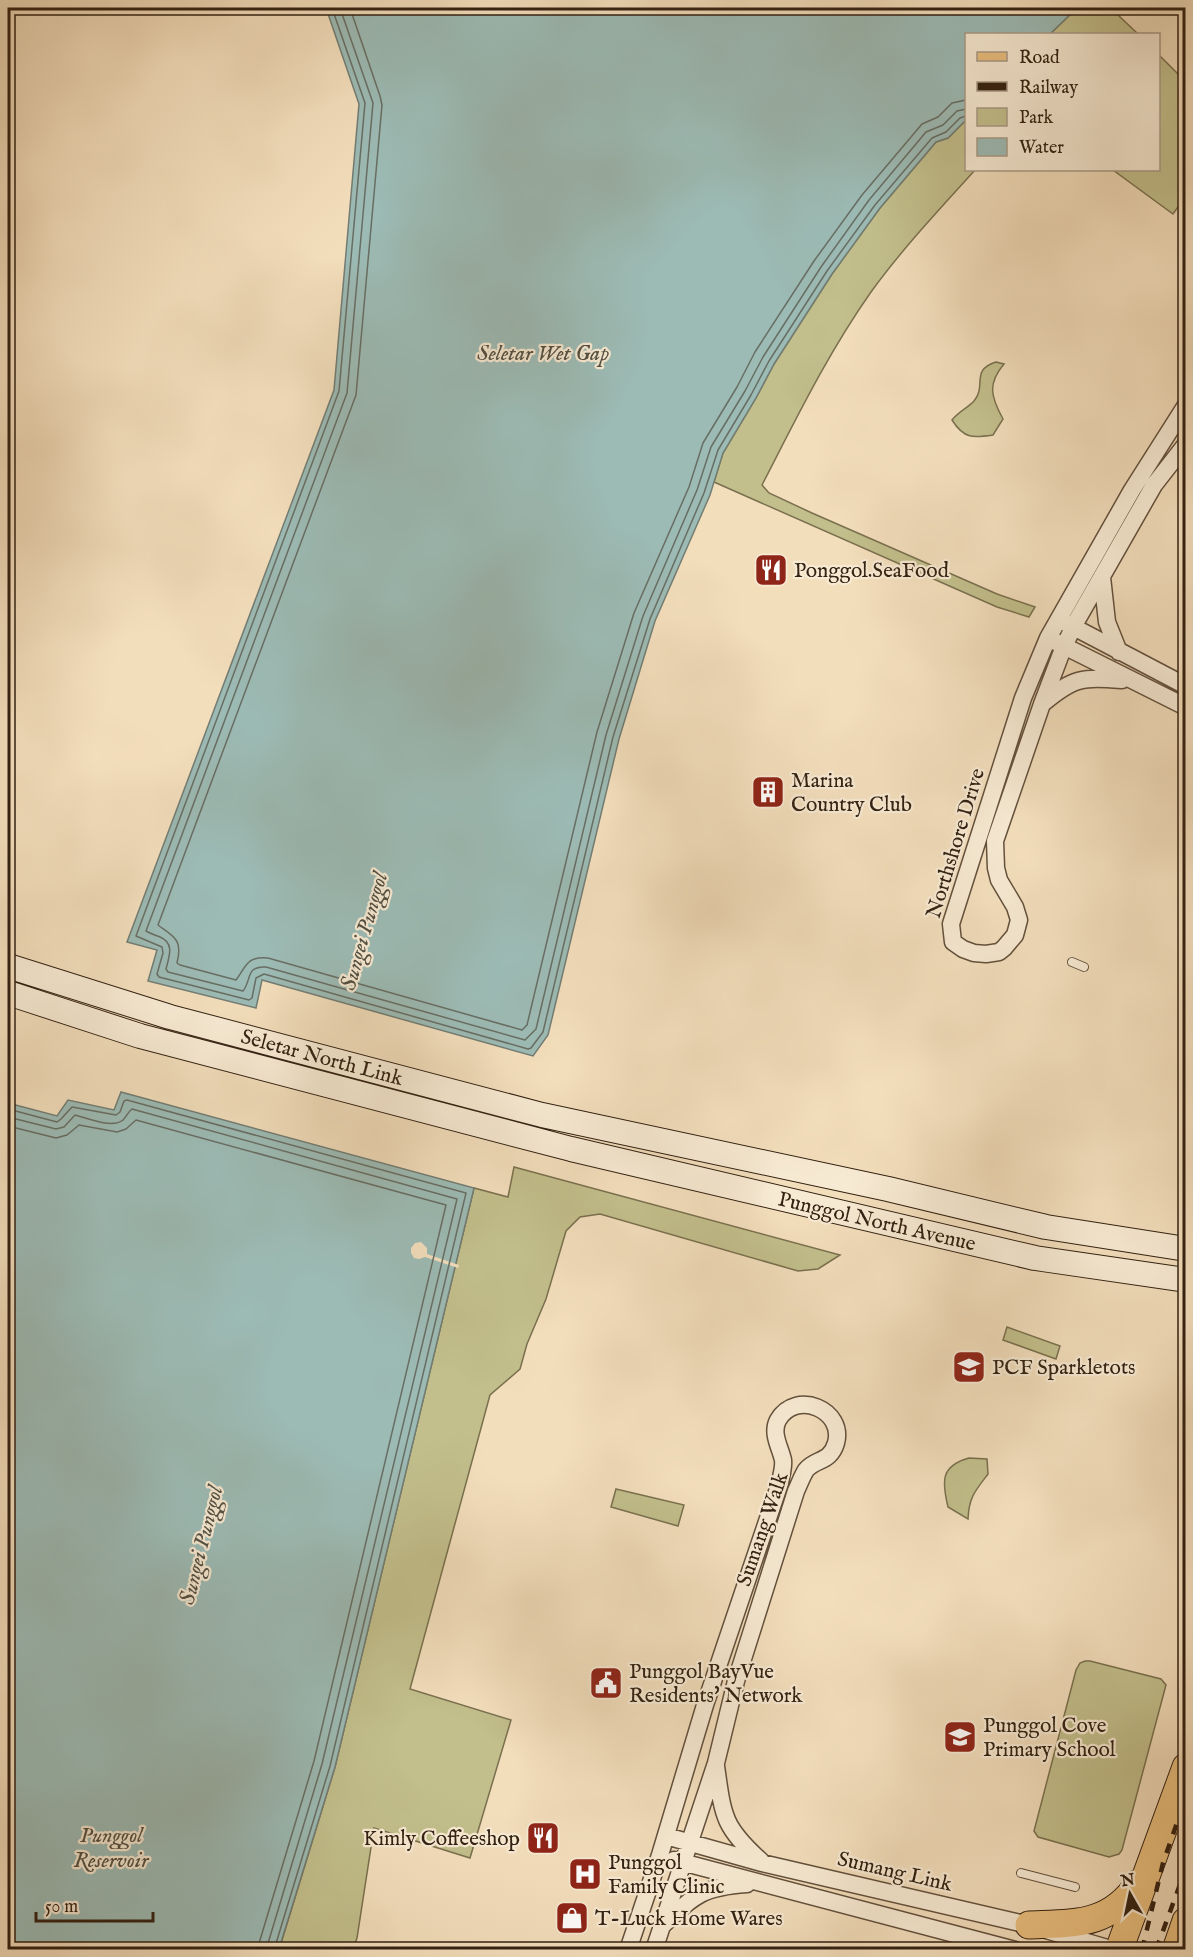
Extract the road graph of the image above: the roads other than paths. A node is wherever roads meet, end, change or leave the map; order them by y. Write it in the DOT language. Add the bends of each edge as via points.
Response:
graph roads {
  1 [pos="1185,405"];
  2 [pos="1185,444"];
  3 [pos="1147,481"];
  4 [pos="1102,577"];
  5 [pos="1058,618"];
  6 [pos="1074,627"];
  7 [pos="1048,638"];
  8 [pos="1064,646"];
  9 [pos="1119,652"];
  10 [pos="1132,680"];
  11 [pos="1185,686"];
  12 [pos="1042,704"];
  13 [pos="1185,707"];
  14 [pos="1072,962"];
  15 [pos="8,966"];
  16 [pos="1084,967"];
  17 [pos="8,993"];
  18 [pos="640,1136"];
  19 [pos="572,1149"];
  20 [pos="1185,1249"];
  21 [pos="1185,1280"];
  22 [pos="716,1762"];
  23 [pos="1185,1767"];
  24 [pos="666,1836"];
  25 [pos="688,1843"];
  26 [pos="660,1855"];
  27 [pos="682,1862"];
  28 [pos="762,1863"];
  29 [pos="1151,1866"];
  30 [pos="1022,1873"];
  31 [pos="760,1883"];
  32 [pos="1075,1887"];
  33 [pos="1185,1921"];
  34 [pos="1029,1925"];
  35 [pos="661,1928"];
  36 [pos="628,1950"];
  37 [pos="654,1950"];
  38 [pos="1015,1950"];
  39 [pos="1114,1950"];
  40 [pos="1119,1950"];
  41 [pos="1176,1950"];
  1 -- 3 [label="street, Northshore Drive"];
  2 -- 3 [label="street, Northshore Drive"];
  3 -- 4 [label="street, Northshore Drive"];
  3 -- 5 [label="street, Northshore Drive"];
  4 -- 6 [label="street, Northshore Drive"];
  4 -- 9 [label="street" via="1107,622"];
  5 -- 6 [label="street"];
  5 -- 7 [label="street, Northshore Drive"];
  6 -- 8 [label="street, Northshore Drive"];
  6 -- 9 [label="street"];
  7 -- 8 [label="street"];
  7 -- 12 [label="street, Northshore Drive" via="1023,698 951,924 953,942 974,953 999,952 1019,925 1015,907 998,878 995,841"];
  8 -- 10 [label="street"];
  8 -- 12 [label="street, Northshore Drive"];
  9 -- 11 [label="street"];
  10 -- 12 [label="street" via="1078,679"];
  10 -- 13 [label="street"];
  14 -- 16 [label="lane"];
  15 -- 18 [label="main road, Seletar North Link" via="170,1017 542,1115"];
  17 -- 19 [label="main road, Seletar North Link" via="140,1036"];
  18 -- 20 [label="main road, Punggol North Avenue" via="1046,1227"];
  19 -- 21 [label="main road, Punggol North Avenue" via="1035,1258"];
  22 -- 24 [label="street, Sumang Walk" via="736,1681 796,1491 807,1470 830,1455 836,1444 833,1420 815,1406 800,1405 778,1420 777,1443 784,1462 780,1483 705,1705"];
  22 -- 25 [label="street, Sumang Walk"];
  22 -- 28 [label="street" via="728,1824"];
  23 -- 29 [label="main road"];
  24 -- 25 [label="street, Sumang Link"];
  24 -- 26 [label="street, Sumang Walk"];
  25 -- 27 [label="street, Sumang Walk"];
  25 -- 28 [label="street, Sumang Link"];
  26 -- 27 [label="street, Sumang Link"];
  26 -- 36 [label="street, Sumang Walk"];
  27 -- 31 [label="street, Sumang Link"];
  27 -- 35 [label="street, Sumang Walk"];
  28 -- 34 [label="street, Sumang Link"];
  29 -- 34 [label="main road" via="1130,1897 1100,1917 1084,1923"];
  29 -- 40 [label="main road"];
  30 -- 32 [label="lane"];
  31 -- 35 [label="street" via="719,1886 701,1894 690,1899"];
  31 -- 38 [label="street, Sumang Link"];
  33 -- 41 [label="main road"];
  34 -- 39 [label="street, Sumang Link"];
  35 -- 37 [label="street, Sumang Walk"];
}
